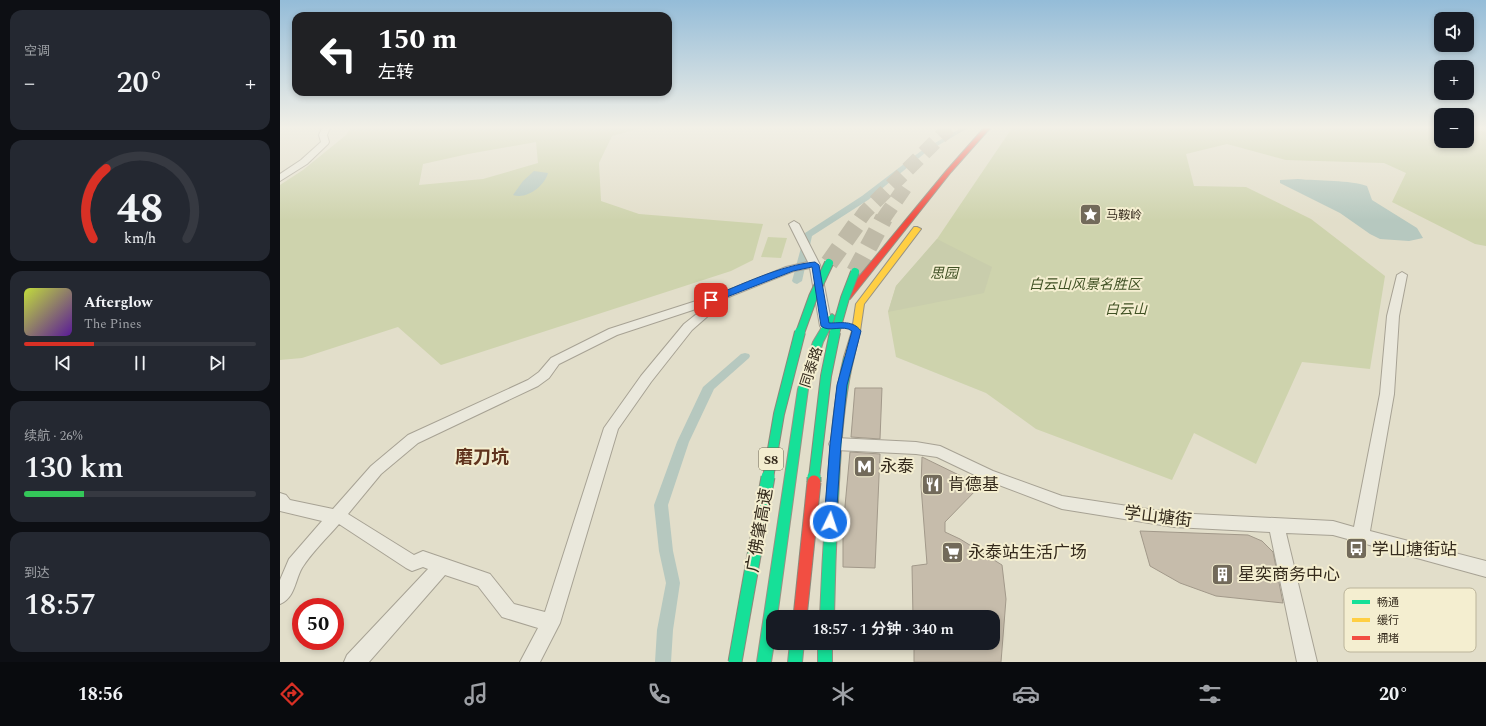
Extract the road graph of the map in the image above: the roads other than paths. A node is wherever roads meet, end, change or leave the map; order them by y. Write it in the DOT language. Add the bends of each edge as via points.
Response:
graph roads {
  1 [pos="309,159"];
  2 [pos="960,159"];
  3 [pos="971,159"];
  4 [pos="962,170"];
  5 [pos="280,178"];
  6 [pos="924,219"];
  7 [pos="796,227"];
  8 [pos="829,263"];
  9 [pos="815,265"];
  10 [pos="855,272"];
  11 [pos="1402,275"];
  12 [pos="725,295"];
  13 [pos="847,297"];
  14 [pos="860,304"];
  15 [pos="826,326"];
  16 [pos="856,331"];
  17 [pos="836,444"];
  18 [pos="794,448"];
  19 [pos="280,500"];
  20 [pos="338,517"];
  21 [pos="818,519"];
  22 [pos="1276,524"];
  23 [pos="822,534"];
  24 [pos="1361,536"];
  25 [pos="829,563"];
  26 [pos="442,566"];
  27 [pos="1486,569"];
  28 [pos="280,596"];
  29 [pos="801,610"];
  30 [pos="826,610"];
  31 [pos="551,623"];
  32 [pos="798,650"];
  33 [pos="825,650"];
  34 [pos="354,662"];
  35 [pos="530,662"];
  36 [pos="736,662"];
  37 [pos="764,662"];
  38 [pos="797,662"];
  39 [pos="825,662"];
  40 [pos="1307,662"];
  1 -- 5 [label="street"];
  2 -- 13 [label="main road, 同泰路"];
  3 -- 4 [label="main road"];
  6 -- 14 [label="main road"];
  7 -- 9 [label="street"];
  8 -- 36 [label="main road, 广佛肇高速 / S8, bridge" via="801,329 781,406"];
  9 -- 12 [label="street" via="795,268"];
  9 -- 15 [label="street"];
  10 -- 29 [label="main road, bridge" via="840,306 827,366"];
  11 -- 24 [label="street" via="1393,316 1387,394"];
  12 -- 20 [label="street" via="613,332 555,361 544,375 533,383 413,439 376,470"];
  12 -- 31 [label="street" via="688,327 611,428"];
  13 -- 14 [label="main road"];
  13 -- 15 [label="main road, 同泰路"];
  14 -- 16 [label="main road"];
  14 -- 21 [label="main road" via="838,334 828,364 815,477"];
  15 -- 16 [label="main road" via="846,325"];
  15 -- 18 [label="main road, 同泰路" via="803,388"];
  15 -- 18 [label="main road" via="788,386 783,414 784,424"];
  16 -- 17 [label="main road" via="842,385"];
  17 -- 22 [label="street, 学山塘街" via="916,448 940,452 988,475 1062,502 1174,520"];
  17 -- 25 [label="main road"];
  18 -- 37 [label="main road, 同泰路"];
  19 -- 20 [label="street" via="285,506"];
  20 -- 26 [label="street" via="412,563 423,560"];
  20 -- 28 [label="street" via="295,564"];
  22 -- 24 [label="street, 学山塘街" via="1333,528"];
  22 -- 40 [label="street"];
  23 -- 25 [label="main road"];
  24 -- 27 [label="street, 学山塘街"];
  25 -- 30 [label="main road"];
  26 -- 31 [label="street" via="484,580 508,610"];
  26 -- 34 [label="street"];
  31 -- 35 [label="street"];
  32 -- 38 [label="main road"];
  33 -- 39 [label="main road"];
}
